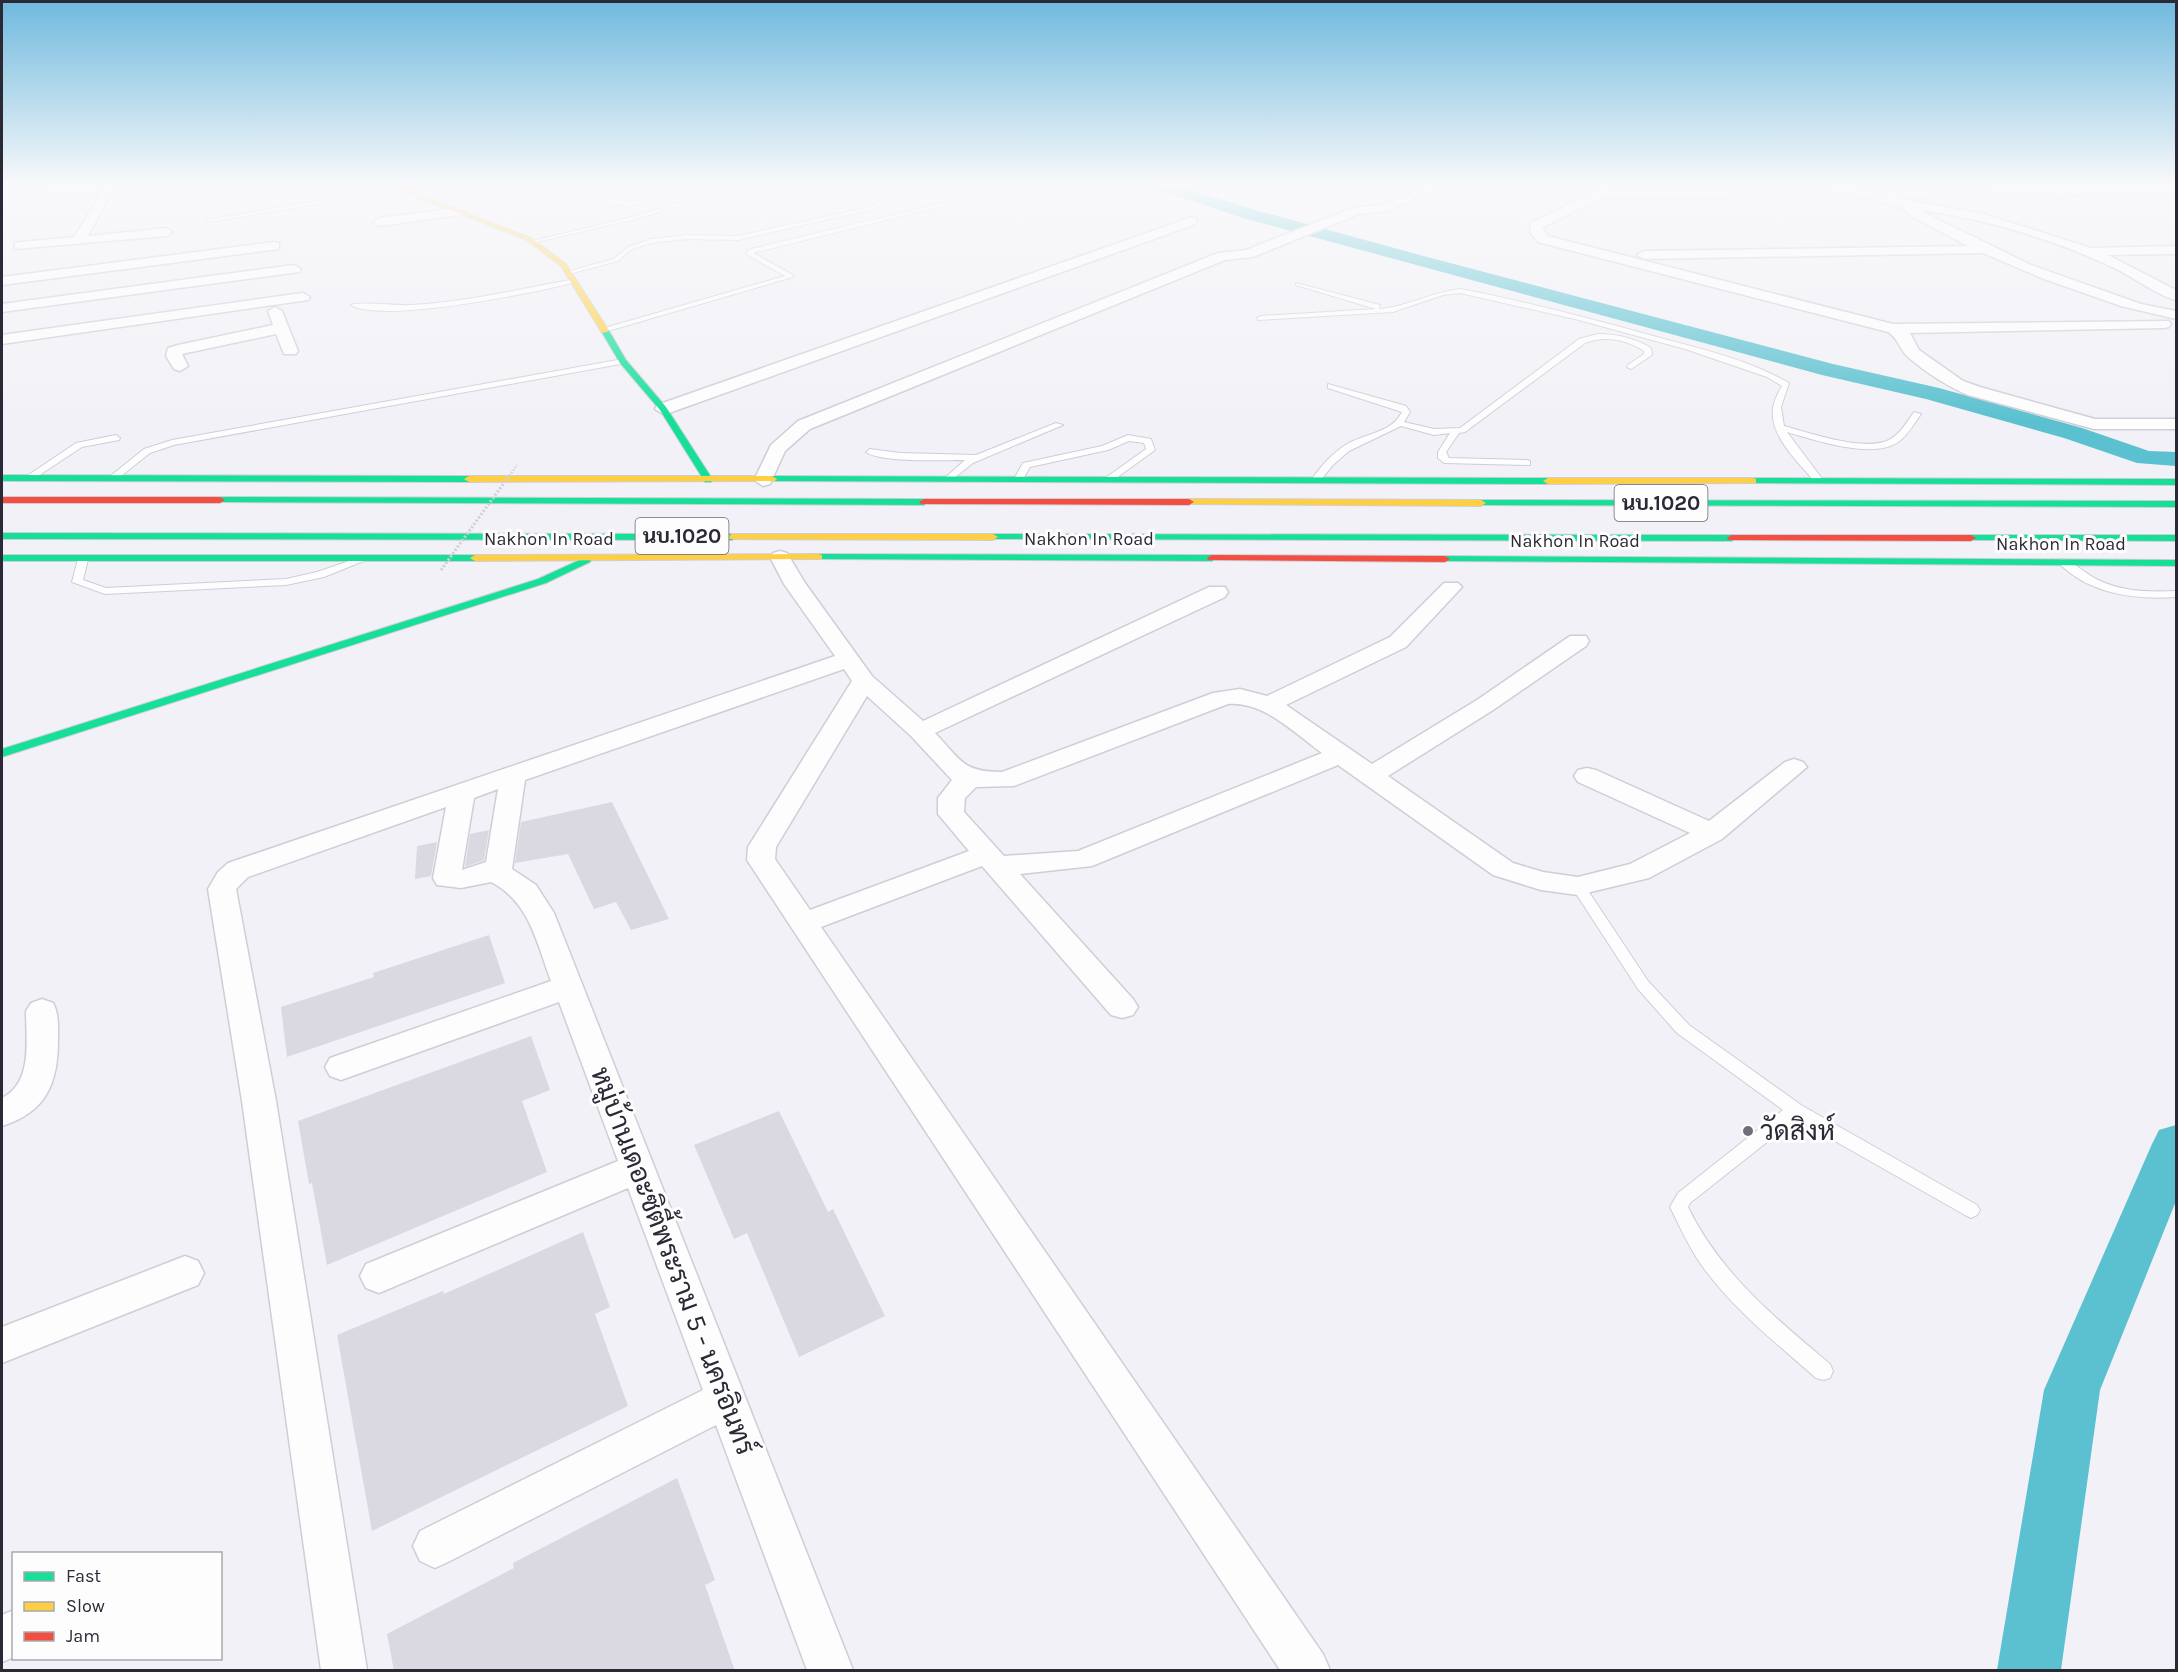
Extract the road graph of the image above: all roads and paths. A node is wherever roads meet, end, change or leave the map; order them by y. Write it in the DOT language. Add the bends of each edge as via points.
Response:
graph roads {
  1 [pos="134,264"];
  2 [pos="559,264"];
  3 [pos="605,264"];
  4 [pos="768,264"];
  5 [pos="1071,264"];
  6 [pos="1204,264"];
  7 [pos="1242,264"];
  8 [pos="1642,264"];
  9 [pos="2015,264"];
  10 [pos="2115,264"];
  11 [pos="294,269"];
  12 [pos="572,276"];
  13 [pos="2,281"];
  14 [pos="1298,284"];
  15 [pos="1132,294"];
  16 [pos="2176,296"];
  17 [pos="303,297"];
  18 [pos="271,302"];
  19 [pos="355,305"];
  20 [pos="2,308"];
  21 [pos="1388,310"];
  22 [pos="2176,315"];
  23 [pos="1261,318"];
  24 [pos="2176,324"];
  25 [pos="282,328"];
  26 [pos="605,329"];
  27 [pos="1893,329"];
  28 [pos="2,340"];
  29 [pos="290,351"];
  30 [pos="623,361"];
  31 [pos="180,366"];
  32 [pos="1630,367"];
  33 [pos="939,373"];
  34 [pos="963,381"];
  35 [pos="1330,386"];
  36 [pos="856,405"];
  37 [pos="663,409"];
  38 [pos="1917,414"];
  39 [pos="879,415"];
  40 [pos="1398,423"];
  41 [pos="2176,424"];
  42 [pos="1059,425"];
  43 [pos="1782,428"];
  44 [pos="1455,433"];
  45 [pos="116,438"];
  46 [pos="808,441"];
  47 [pos="777,449"];
  48 [pos="870,452"];
  49 [pos="979,458"];
  50 [pos="1527,463"];
  51 [pos="518,465"];
  52 [pos="2,478"];
  53 [pos="28,478"];
  54 [pos="113,478"];
  55 [pos="865,478"];
  56 [pos="949,478"];
  57 [pos="1019,479"];
  58 [pos="1109,479"];
  59 [pos="708,480"];
  60 [pos="763,480"];
  61 [pos="1316,480"];
  62 [pos="1818,480"];
  63 [pos="2176,482"];
  64 [pos="2,500"];
  65 [pos="1145,502"];
  66 [pos="2176,504"];
  67 [pos="2,536"];
  68 [pos="1364,536"];
  69 [pos="2176,538"];
  70 [pos="369,557"];
  71 [pos="593,557"];
  72 [pos="780,557"];
  73 [pos="1118,557"];
  74 [pos="2,558"];
  75 [pos="83,559"];
  76 [pos="2063,562"];
  77 [pos="2176,563"];
  78 [pos="441,570"];
  79 [pos="1451,587"];
  80 [pos="1217,592"];
  81 [pos="2176,594"];
  82 [pos="1578,641"];
  83 [pos="856,670"];
  84 [pos="1269,704"];
  85 [pos="920,731"];
  86 [pos="2,753"];
  87 [pos="1340,755"];
  88 [pos="1794,768"];
  89 [pos="513,775"];
  90 [pos="1587,776"];
  91 [pos="1369,777"];
  92 [pos="970,778"];
  93 [pos="462,793"];
  94 [pos="1712,833"];
  95 [pos="992,861"];
  96 [pos="492,871"];
  97 [pos="1578,886"];
  98 [pos="803,923"];
  99 [pos="568,987"];
  100 [pos="1122,1007"];
  101 [pos="42,1011"];
  102 [pos="341,1067"];
  103 [pos="1795,1110"];
  104 [pos="2,1113"];
  105 [pos="638,1168"];
  106 [pos="1971,1210"];
  107 [pos="185,1273"];
  108 [pos="379,1276"];
  109 [pos="2,1345"];
  110 [pos="1823,1371"];
  111 [pos="726,1399"];
  112 [pos="435,1546"];
  113 [pos="344,1671"];
  114 [pos="830,1671"];
  115 [pos="1307,1671"];
  1 -- 13 [label="street"];
  2 -- 12 [label="main road"];
  3 -- 12 [label="lane"];
  4 -- 26 [label="lane" via="791,276"];
  5 -- 37 [label="street"];
  6 -- 15 [label="street"];
  7 -- 15 [label="street" via="1161,298"];
  8 -- 27 [label="street"];
  9 -- 22 [label="street" via="2131,305"];
  10 -- 16 [label="street"];
  11 -- 20 [label="street"];
  12 -- 19 [label="lane" via="424,305"];
  12 -- 26 [label="main road"];
  14 -- 21 [label="lane"];
  15 -- 33 [label="street"];
  17 -- 18 [label="street"];
  18 -- 25 [label="street"];
  18 -- 28 [label="street"];
  21 -- 23 [label="lane"];
  21 -- 43 [label="lane" via="1425,301 1442,292 1461,291 1691,349 1783,380 1786,385 1777,409"];
  24 -- 27 [label="street"];
  25 -- 29 [label="street"];
  25 -- 31 [label="street" via="174,351"];
  26 -- 30 [label="main road"];
  27 -- 41 [label="street" via="1904,336 1912,353 1974,391 2094,424"];
  30 -- 37 [label="main road"];
  30 -- 54 [label="lane" via="172,443 147,451"];
  32 -- 44 [label="lane" via="1648,355 1648,350 1612,338 1588,338"];
  33 -- 34 [label="street"];
  33 -- 36 [label="street"];
  35 -- 40 [label="lane" via="1403,408 1406,412"];
  36 -- 39 [label="street"];
  36 -- 47 [label="street" via="804,425"];
  37 -- 59 [label="main road"];
  38 -- 43 [label="lane" via="1895,441 1883,446 1840,443"];
  40 -- 44 [label="lane"];
  40 -- 61 [label="lane" via="1327,462"];
  42 -- 49 [label="lane"];
  43 -- 62 [label="lane"];
  44 -- 50 [label="lane" via="1442,452 1447,461"];
  45 -- 53 [label="lane" via="79,445"];
  46 -- 47 [label="street"];
  47 -- 60 [label="street"];
  48 -- 49 [label="lane"];
  49 -- 56 [label="lane"];
  51 -- 78 [label="path, bridge"];
  52 -- 53 [label="main road, นบ.1020"];
  53 -- 54 [label="main road, นบ.1020"];
  54 -- 59 [label="main road, นบ.1020"];
  55 -- 56 [label="main road, นบ.1020"];
  55 -- 60 [label="main road, นบ.1020"];
  55 -- 65 [label="main road"];
  56 -- 57 [label="main road, นบ.1020"];
  57 -- 58 [label="main road, นบ.1020"];
  57 -- 58 [label="lane" via="1026,465 1105,448 1128,438 1148,441 1151,450"];
  58 -- 61 [label="main road, นบ.1020"];
  59 -- 60 [label="main road, นบ.1020"];
  61 -- 62 [label="main road, นบ.1020"];
  62 -- 63 [label="main road, นบ.1020"];
  64 -- 65 [label="main road, Nakhon In Road / นบ.1020"];
  65 -- 66 [label="main road, Nakhon In Road / นบ.1020"];
  67 -- 68 [label="main road, Nakhon In Road / นบ.1020"];
  68 -- 69 [label="main road, Nakhon In Road / นบ.1020"];
  68 -- 73 [label="main road"];
  70 -- 71 [label="main road, Nakhon In Road / นบ.1020"];
  70 -- 75 [label="main road, Nakhon In Road / นบ.1020"];
  70 -- 75 [label="lane" via="320,575 286,582 105,591 77,582"];
  71 -- 72 [label="main road, Nakhon In Road / นบ.1020"];
  71 -- 86 [label="main road" via="542,581"];
  72 -- 73 [label="main road, Nakhon In Road / นบ.1020"];
  72 -- 83 [label="street"];
  73 -- 76 [label="main road, Nakhon In Road / นบ.1020"];
  74 -- 75 [label="main road, Nakhon In Road / นบ.1020"];
  76 -- 77 [label="main road, Nakhon In Road / นบ.1020"];
  76 -- 81 [label="lane" via="2091,581 2129,595"];
  79 -- 84 [label="street" via="1398,642"];
  80 -- 85 [label="street"];
  82 -- 91 [label="street"];
  83 -- 85 [label="street"];
  83 -- 89 [label="street"];
  83 -- 98 [label="street" via="760,854"];
  84 -- 87 [label="street"];
  84 -- 92 [label="street" via="1245,696 1229,696 1005,780"];
  85 -- 92 [label="street" via="960,774"];
  87 -- 91 [label="street"];
  87 -- 95 [label="street" via="1082,860"];
  88 -- 94 [label="street"];
  89 -- 93 [label="street"];
  89 -- 96 [label="street" via="499,867"];
  90 -- 94 [label="street"];
  91 -- 97 [label="street" via="1503,869 1541,881"];
  92 -- 95 [label="street" via="952,795 949,810"];
  93 -- 96 [label="street" via="447,878 462,880"];
  93 -- 113 [label="street" via="238,870 222,889 259,1101"];
  94 -- 97 [label="street" via="1639,871"];
  95 -- 98 [label="street"];
  95 -- 100 [label="street"];
  96 -- 99 [label="street, หมู่บ้านเดอะซิตี้พระราม 5 - นครอินทร์" via="529,892"];
  97 -- 103 [label="lane" via="1643,985 1683,1029"];
  98 -- 115 [label="street"];
  99 -- 102 [label="street"];
  99 -- 105 [label="street, หมู่บ้านเดอะซิตี้พระราม 5 - นครอินทร์"];
  101 -- 104 [label="street" via="39,1079 30,1093"];
  103 -- 106 [label="lane"];
  103 -- 110 [label="lane" via="1684,1198 1679,1208 1702,1253 1741,1299"];
  105 -- 108 [label="street"];
  105 -- 111 [label="street, หมู่บ้านเดอะซิตี้พระราม 5 - นครอินทร์"];
  107 -- 109 [label="street"];
  111 -- 112 [label="street"];
  111 -- 114 [label="street, หมู่บ้านเดอะซิตี้พระราม 5 - นครอินทร์"];
}
